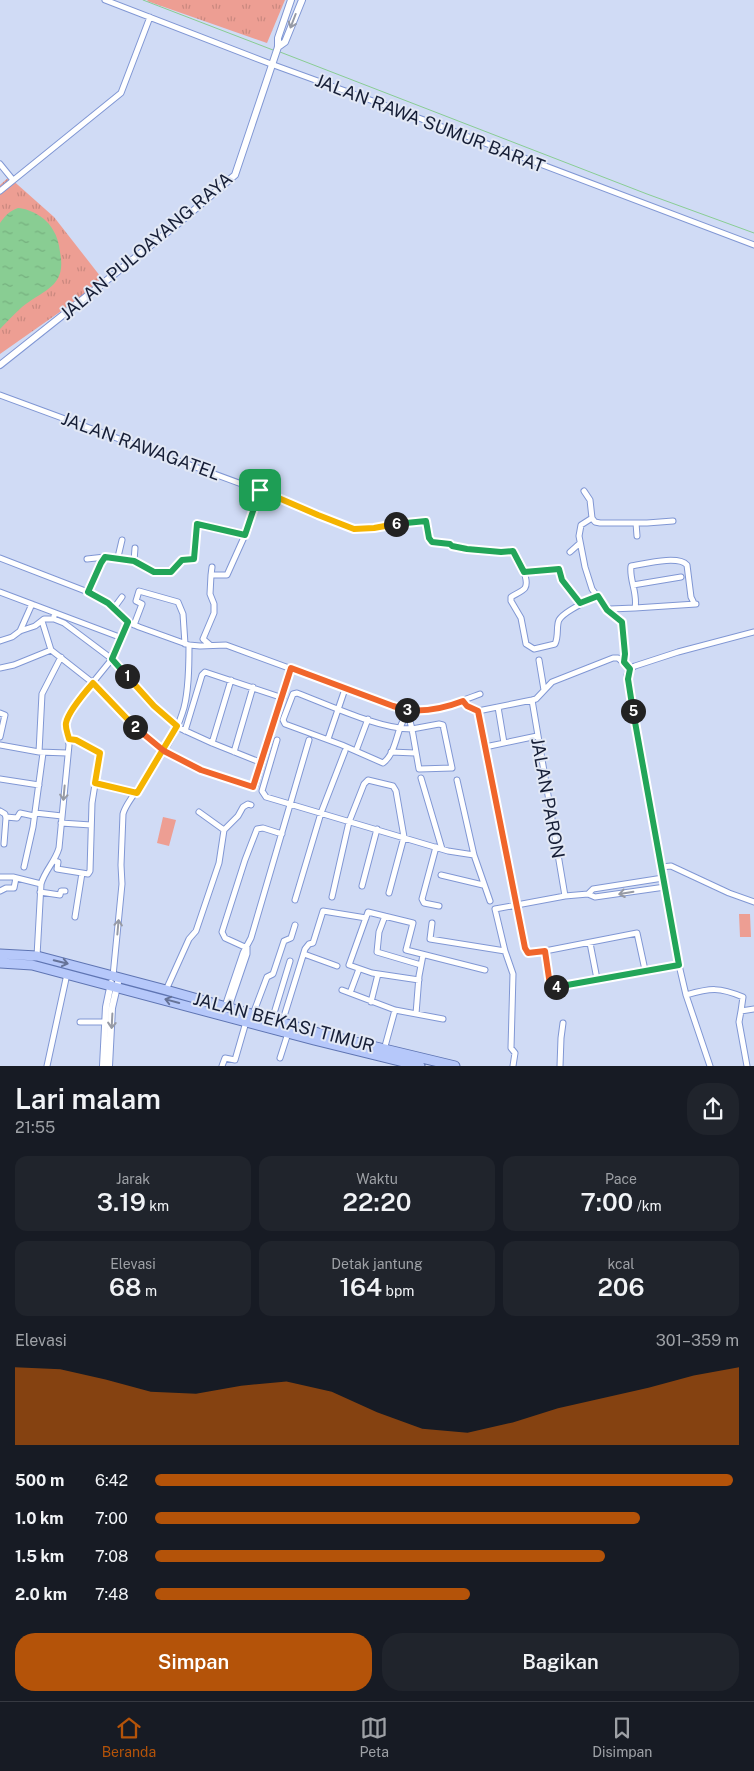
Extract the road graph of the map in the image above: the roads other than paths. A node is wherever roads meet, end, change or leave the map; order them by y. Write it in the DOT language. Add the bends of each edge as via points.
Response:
graph roads {
  1 [pos="106,0"];
  2 [pos="291,0"];
  3 [pos="302,0"];
  4 [pos="150,17"];
  5 [pos="278,48"];
  6 [pos="273,61"];
  7 [pos="0,164"];
  8 [pos="13,180"];
  9 [pos="0,191"];
  10 [pos="754,245"];
  11 [pos="0,365"];
  12 [pos="0,395"];
  13 [pos="260,490"];
  14 [pos="584,491"];
  15 [pos="592,518"];
  16 [pos="674,521"];
  17 [pos="636,523"];
  18 [pos="245,535"];
  19 [pos="637,536"];
  20 [pos="122,540"];
  21 [pos="580,543"];
  22 [pos="135,548"];
  23 [pos="570,552"];
  24 [pos="105,557"];
  25 [pos="118,557"];
  26 [pos="0,558"];
  27 [pos="88,559"];
  28 [pos="134,561"];
  29 [pos="212,567"];
  30 [pos="524,572"];
  31 [pos="211,575"];
  32 [pos="681,576"];
  33 [pos="633,585"];
  34 [pos="88,592"];
  35 [pos="0,593"];
  36 [pos="598,596"];
  37 [pos="122,597"];
  38 [pos="580,603"];
  39 [pos="32,604"];
  40 [pos="114,608"];
  41 [pos="635,608"];
  42 [pos="607,610"];
  43 [pos="55,616"];
  44 [pos="73,619"];
  45 [pos="42,621"];
  46 [pos="128,622"];
  47 [pos="134,625"];
  48 [pos="70,627"];
  49 [pos="20,631"];
  50 [pos="754,632"];
  51 [pos="122,638"];
  52 [pos="0,640"];
  53 [pos="187,644"];
  54 [pos="210,645"];
  55 [pos="51,650"];
  56 [pos="61,657"];
  57 [pos="112,659"];
  58 [pos="539,660"];
  59 [pos="624,662"];
  60 [pos="0,668"];
  61 [pos="291,668"];
  62 [pos="630,669"];
  63 [pos="231,680"];
  64 [pos="93,683"];
  65 [pos="253,687"];
  66 [pos="345,689"];
  67 [pos="544,690"];
  68 [pos="480,694"];
  69 [pos="283,698"];
  70 [pos="532,700"];
  71 [pos="463,701"];
  72 [pos="498,707"];
  73 [pos="338,708"];
  74 [pos="478,711"];
  75 [pos="407,712"];
  76 [pos="0,713"];
  77 [pos="368,719"];
  78 [pos="177,726"];
  79 [pos="401,729"];
  80 [pos="412,729"];
  81 [pos="185,731"];
  82 [pos="537,736"];
  83 [pos="0,737"];
  84 [pos="69,739"];
  85 [pos="328,739"];
  86 [pos="277,740"];
  87 [pos="309,740"];
  88 [pos="212,743"];
  89 [pos="504,743"];
  90 [pos="0,745"];
  91 [pos="485,747"];
  92 [pos="164,751"];
  93 [pos="356,751"];
  94 [pos="41,752"];
  95 [pos="234,752"];
  96 [pos="345,752"];
  97 [pos="391,752"];
  98 [pos="67,753"];
  99 [pos="415,753"];
  100 [pos="262,763"];
  101 [pos="421,778"];
  102 [pos="0,779"];
  103 [pos="457,780"];
  104 [pos="95,783"];
  105 [pos="39,785"];
  106 [pos="137,793"];
  107 [pos="251,805"];
  108 [pos="291,805"];
  109 [pos="0,811"];
  110 [pos="199,812"];
  111 [pos="321,813"];
  112 [pos="35,814"];
  113 [pos="62,816"];
  114 [pos="6,817"];
  115 [pos="350,822"];
  116 [pos="61,823"];
  117 [pos="91,825"];
  118 [pos="224,830"];
  119 [pos="377,830"];
  120 [pos="282,834"];
  121 [pos="404,838"];
  122 [pos="4,844"];
  123 [pos="439,848"];
  124 [pos="474,855"];
  125 [pos="54,861"];
  126 [pos="24,867"];
  127 [pos="661,867"];
  128 [pos="82,873"];
  129 [pos="442,875"];
  130 [pos="0,877"];
  131 [pos="16,878"];
  132 [pos="663,878"];
  133 [pos="41,884"];
  134 [pos="483,885"];
  135 [pos="362,886"];
  136 [pos="665,887"];
  137 [pos="0,891"];
  138 [pos="65,891"];
  139 [pos="40,892"];
  140 [pos="388,893"];
  141 [pos="588,894"];
  142 [pos="565,896"];
  143 [pos="332,897"];
  144 [pos="295,900"];
  145 [pos="490,901"];
  146 [pos="754,902"];
  147 [pos="517,904"];
  148 [pos="439,906"];
  149 [pos="385,916"];
  150 [pos="75,917"];
  151 [pos="366,918"];
  152 [pos="432,923"];
  153 [pos="295,925"];
  154 [pos="590,943"];
  155 [pos="247,948"];
  156 [pos="505,950"];
  157 [pos="545,951"];
  158 [pos="0,954"];
  159 [pos="304,954"];
  160 [pos="423,955"];
  161 [pos="36,956"];
  162 [pos="290,961"];
  163 [pos="0,963"];
  164 [pos="421,965"];
  165 [pos="679,965"];
  166 [pos="337,966"];
  167 [pos="359,969"];
  168 [pos="485,970"];
  169 [pos="645,970"];
  170 [pos="67,974"];
  171 [pos="378,974"];
  172 [pos="597,979"];
  173 [pos="419,980"];
  174 [pos="115,981"];
  175 [pos="166,990"];
  176 [pos="342,990"];
  177 [pos="350,993"];
  178 [pos="686,995"];
  179 [pos="371,1002"];
  180 [pos="754,1009"];
  181 [pos="226,1010"];
  182 [pos="394,1010"];
  183 [pos="741,1011"];
  184 [pos="254,1014"];
  185 [pos="416,1014"];
  186 [pos="443,1019"];
  187 [pos="272,1020"];
  188 [pos="80,1022"];
  189 [pos="104,1022"];
  190 [pos="246,1022"];
  191 [pos="282,1022"];
  192 [pos="563,1023"];
  193 [pos="288,1033"];
  194 [pos="384,1050"];
  195 [pos="280,1058"];
  196 [pos="47,1066"];
  197 [pos="103,1066"];
  198 [pos="109,1066"];
  199 [pos="222,1066"];
  200 [pos="420,1066"];
  201 [pos="455,1066"];
  202 [pos="513,1066"];
  203 [pos="560,1066"];
  204 [pos="710,1066"];
  205 [pos="747,1066"];
  1 -- 4 [label="street, JALAN RAWA SUMUR BARAT"];
  2 -- 5 [label="street, JALAN PULOAYANG RAYA" via="278,38"];
  3 -- 5 [label="street, JALAN PULOAYANG RAYA, one-way" via="286,42"];
  4 -- 6 [label="street, JALAN RAWA SUMUR BARAT"];
  4 -- 8 [label="street" via="122,93"];
  5 -- 6 [label="street, JALAN PULOAYANG RAYA"];
  6 -- 10 [label="street, JALAN RAWA SUMUR BARAT"];
  6 -- 11 [label="street, JALAN PULOAYANG RAYA" via="235,175"];
  7 -- 8 [label="street"];
  8 -- 9 [label="street"];
  12 -- 13 [label="street, JALAN RAWAGATEL"];
  13 -- 18 [label="street"];
  13 -- 30 [label="street, JALAN RAWAGATEL" via="354,529 424,521 427,522 430,541 467,549 513,551"];
  14 -- 15 [label="street" via="590,500"];
  15 -- 17 [label="street" via="600,523"];
  15 -- 21 [label="street" via="580,526"];
  16 -- 17 [label="street"];
  17 -- 19 [label="street"];
  18 -- 28 [label="street" via="197,524 194,559 182,560 171,572 159,573"];
  18 -- 31 [label="street" via="227,575"];
  20 -- 25 [label="street"];
  21 -- 23 [label="street"];
  21 -- 36 [label="street" via="589,583"];
  22 -- 28 [label="street"];
  24 -- 25 [label="street"];
  24 -- 27 [label="street"];
  24 -- 34 [label="street"];
  25 -- 28 [label="street"];
  26 -- 34 [label="street"];
  29 -- 31 [label="street"];
  30 -- 38 [label="street" via="559,569 562,580"];
  30 -- 38 [label="street" via="526,586 511,599 521,618 526,644 534,649 555,644 559,620"];
  31 -- 54 [label="street" via="214,613 203,639"];
  32 -- 33 [label="street"];
  33 -- 41 [label="street"];
  33 -- 41 [label="street" via="631,566 680,560 687,565 691,597 695,603"];
  34 -- 40 [label="street"];
  35 -- 39 [label="street"];
  36 -- 38 [label="street"];
  36 -- 42 [label="street"];
  37 -- 40 [label="street"];
  39 -- 43 [label="street"];
  39 -- 49 [label="street"];
  40 -- 46 [label="street"];
  41 -- 42 [label="street"];
  42 -- 59 [label="street" via="622,622"];
  43 -- 44 [label="street"];
  43 -- 45 [label="street"];
  43 -- 48 [label="street"];
  44 -- 48 [label="street"];
  44 -- 51 [label="street"];
  45 -- 49 [label="street"];
  45 -- 55 [label="street"];
  46 -- 47 [label="street"];
  46 -- 51 [label="street"];
  47 -- 53 [label="street"];
  47 -- 53 [label="street" via="142,604 136,601 140,591 178,602"];
  48 -- 57 [label="street"];
  49 -- 52 [label="street"];
  50 -- 62 [label="street" via="678,652"];
  51 -- 57 [label="street"];
  53 -- 54 [label="street"];
  53 -- 78 [label="street" via="186,701"];
  54 -- 61 [label="street" via="226,645"];
  55 -- 56 [label="street"];
  55 -- 60 [label="street"];
  56 -- 64 [label="street"];
  56 -- 94 [label="street" via="42,694"];
  57 -- 64 [label="street"];
  57 -- 78 [label="street" via="147,699"];
  58 -- 67 [label="street"];
  59 -- 62 [label="street"];
  59 -- 67 [label="street" via="613,658 552,682"];
  61 -- 66 [label="street"];
  61 -- 69 [label="street"];
  62 -- 127 [label="street" via="628,679"];
  63 -- 65 [label="street"];
  63 -- 81 [label="street" via="204,672"];
  63 -- 88 [label="street"];
  64 -- 84 [label="street" via="67,720"];
  64 -- 92 [label="street" via="134,726"];
  65 -- 69 [label="street"];
  65 -- 95 [label="street"];
  66 -- 73 [label="street"];
  66 -- 75 [label="street"];
  67 -- 70 [label="street"];
  68 -- 71 [label="street"];
  69 -- 100 [label="street"];
  70 -- 72 [label="street"];
  70 -- 82 [label="street, JALAN PARON"];
  71 -- 74 [label="street"];
  71 -- 75 [label="street" via="444,708"];
  72 -- 74 [label="street"];
  72 -- 89 [label="street"];
  73 -- 77 [label="street"];
  73 -- 85 [label="street"];
  73 -- 85 [label="street" via="294,693 283,720 285,724"];
  74 -- 91 [label="street"];
  75 -- 79 [label="street"];
  75 -- 80 [label="street"];
  76 -- 83 [label="street" via="4,715"];
  77 -- 79 [label="street"];
  77 -- 93 [label="street"];
  78 -- 81 [label="street"];
  78 -- 92 [label="street"];
  79 -- 80 [label="street"];
  79 -- 97 [label="street"];
  80 -- 99 [label="street"];
  80 -- 99 [label="street" via="443,725 453,766 450,769 421,770"];
  81 -- 88 [label="street"];
  82 -- 89 [label="street"];
  82 -- 142 [label="street, JALAN PARON"];
  84 -- 98 [label="street"];
  84 -- 104 [label="street" via="100,753"];
  85 -- 93 [label="street"];
  86 -- 108 [label="street" via="262,791 266,797"];
  87 -- 108 [label="street"];
  88 -- 95 [label="street"];
  89 -- 91 [label="street"];
  90 -- 94 [label="street"];
  91 -- 147 [label="street"];
  92 -- 100 [label="street" via="201,770 251,787"];
  92 -- 106 [label="street"];
  93 -- 97 [label="street" via="382,763"];
  94 -- 98 [label="street"];
  94 -- 105 [label="street"];
  95 -- 100 [label="street"];
  96 -- 111 [label="street"];
  97 -- 99 [label="street"];
  98 -- 113 [label="street, one-way"];
  101 -- 123 [label="street"];
  102 -- 105 [label="street"];
  103 -- 124 [label="street"];
  104 -- 106 [label="street"];
  104 -- 117 [label="street"];
  105 -- 112 [label="street"];
  174 -- 106 [label="street, one-way" via="123,814"];
  107 -- 118 [label="street" via="243,807"];
  108 -- 111 [label="street"];
  108 -- 120 [label="street"];
  109 -- 114 [label="street"];
  110 -- 118 [label="street"];
  111 -- 115 [label="street"];
  111 -- 144 [label="street"];
  112 -- 113 [label="street"];
  112 -- 114 [label="street"];
  112 -- 126 [label="street"];
  113 -- 116 [label="street"];
  114 -- 122 [label="street"];
  115 -- 119 [label="street"];
  115 -- 121 [label="street" via="365,781 393,786"];
  115 -- 143 [label="street"];
  116 -- 117 [label="street"];
  116 -- 125 [label="street" via="59,848"];
  117 -- 128 [label="street" via="90,871"];
  118 -- 175 [label="street" via="219,863 198,926"];
  119 -- 121 [label="street"];
  119 -- 135 [label="street"];
  120 -- 155 [label="street"];
  120 -- 155 [label="street" via="258,829 222,932 225,938"];
  121 -- 123 [label="street"];
  121 -- 140 [label="street"];
  123 -- 124 [label="street"];
  123 -- 148 [label="street" via="422,899 424,903"];
  124 -- 134 [label="street"];
  125 -- 128 [label="street" via="58,862 57,869"];
  125 -- 133 [label="street" via="43,875"];
  127 -- 132 [label="street"];
  127 -- 146 [label="street" via="671,866"];
  128 -- 150 [label="street"];
  129 -- 134 [label="street"];
  130 -- 131 [label="street"];
  131 -- 133 [label="street"];
  131 -- 137 [label="street" via="14,888"];
  132 -- 136 [label="street"];
  132 -- 141 [label="street" via="593,890"];
  133 -- 139 [label="street"];
  134 -- 145 [label="street"];
  136 -- 141 [label="street, one-way" via="595,898"];
  136 -- 165 [label="street"];
  138 -- 139 [label="street" via="60,895"];
  139 -- 161 [label="street"];
  141 -- 142 [label="street"];
  142 -- 147 [label="street"];
  147 -- 156 [label="street" via="495,908"];
  147 -- 157 [label="street" via="525,948 528,953"];
  149 -- 151 [label="street" via="368,912"];
  149 -- 160 [label="street" via="412,923 406,950"];
  149 -- 164 [label="street" via="377,952"];
  151 -- 159 [label="street" via="323,911 313,943 308,944"];
  151 -- 167 [label="street" via="349,964"];
  152 -- 156 [label="street" via="430,939"];
  153 -- 184 [label="street" via="291,938 284,941 273,974 266,977"];
  154 -- 157 [label="street"];
  154 -- 169 [label="street" via="637,933"];
  154 -- 172 [label="street"];
  155 -- 181 [label="street"];
  156 -- 202 [label="street" via="513,974"];
  157 -- 172 [label="street" via="552,986"];
  158 -- 161 [label="main road"];
  159 -- 166 [label="street"];
  159 -- 191 [label="street"];
  160 -- 164 [label="street"];
  160 -- 168 [label="street"];
  161 -- 174 [label="main road, one-way"];
  162 -- 187 [label="street"];
  163 -- 170 [label="main road" via="32,965"];
  164 -- 173 [label="street"];
  165 -- 169 [label="street"];
  165 -- 178 [label="street"];
  167 -- 171 [label="street"];
  167 -- 177 [label="street"];
  169 -- 172 [label="street"];
  170 -- 174 [label="main road"];
  170 -- 196 [label="street"];
  171 -- 173 [label="street"];
  171 -- 179 [label="street"];
  173 -- 185 [label="street"];
  174 -- 175 [label="main road, JALAN BEKASI TIMUR"];
  181 -- 174 [label="main road, JALAN BEKASI TIMUR, one-way"];
  174 -- 189 [label="street"];
  174 -- 198 [label="street, one-way"];
  175 -- 181 [label="main road, JALAN BEKASI TIMUR"];
  176 -- 177 [label="street"];
  177 -- 179 [label="street"];
  178 -- 183 [label="street" via="708,989 729,990 744,997"];
  178 -- 204 [label="street"];
  179 -- 182 [label="street"];
  180 -- 183 [label="street"];
  181 -- 184 [label="main road, JALAN BEKASI TIMUR"];
  181 -- 190 [label="main road, JALAN BEKASI TIMUR"];
  182 -- 185 [label="street"];
  182 -- 194 [label="street"];
  183 -- 205 [label="street" via="739,1022"];
  184 -- 187 [label="main road, JALAN BEKASI TIMUR"];
  185 -- 186 [label="street"];
  187 -- 191 [label="main road, JALAN BEKASI TIMUR"];
  188 -- 189 [label="street"];
  189 -- 197 [label="street"];
  190 -- 193 [label="main road, JALAN BEKASI TIMUR"];
  190 -- 199 [label="street" via="235,1060 225,1058"];
  191 -- 194 [label="main road, JALAN BEKASI TIMUR"];
  192 -- 203 [label="street"];
  193 -- 195 [label="street"];
  193 -- 200 [label="main road, JALAN BEKASI TIMUR"];
  194 -- 201 [label="main road, JALAN BEKASI TIMUR"];
}
